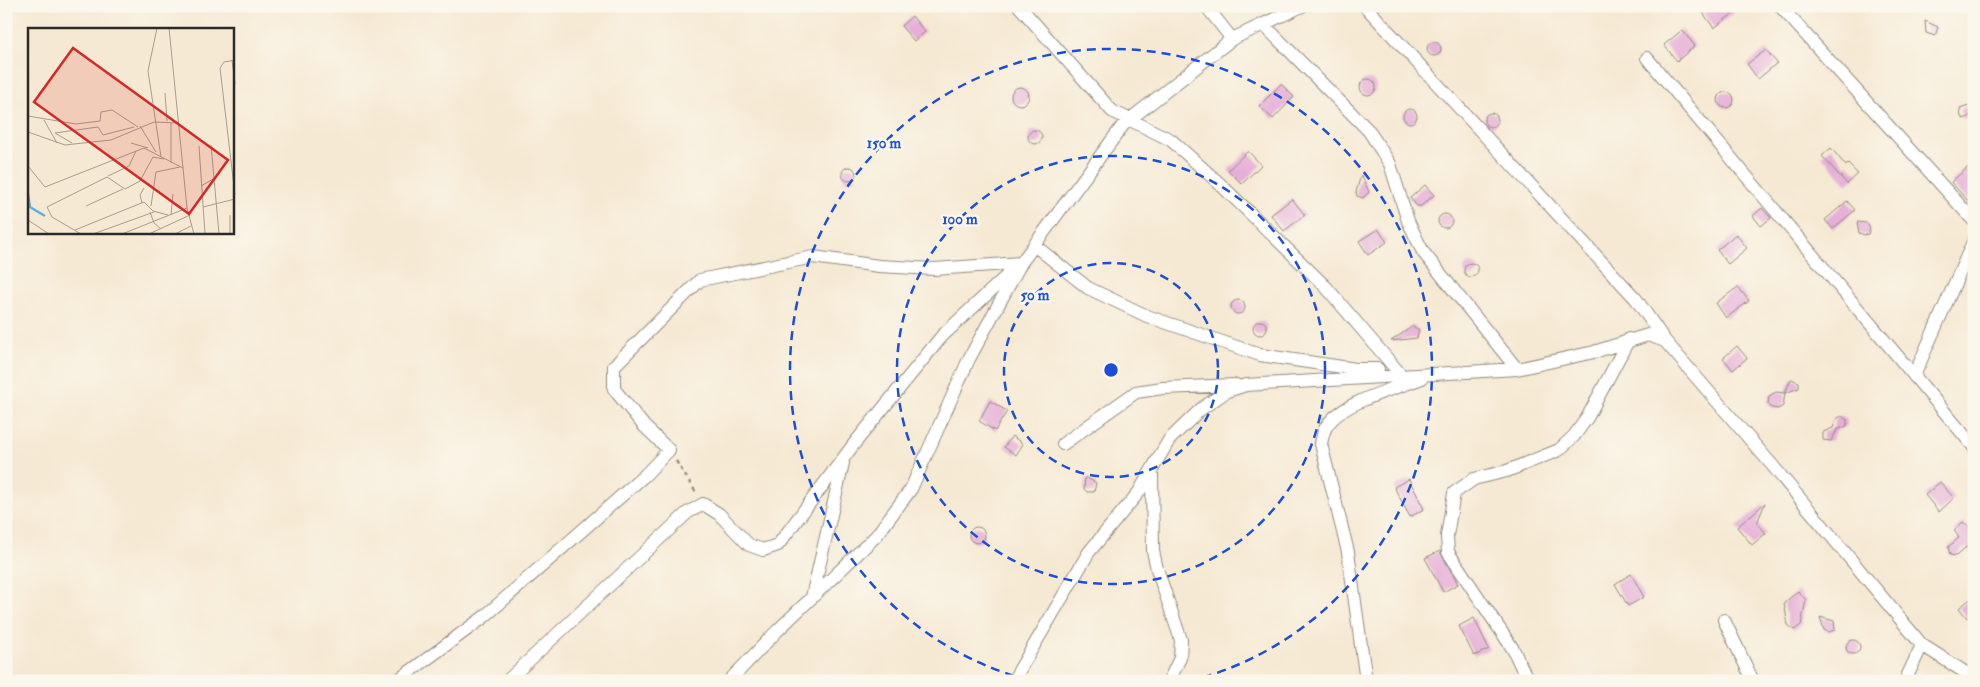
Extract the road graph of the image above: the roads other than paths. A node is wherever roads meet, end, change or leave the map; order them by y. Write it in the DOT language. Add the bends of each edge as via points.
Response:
graph roads {
  1 [pos="1019,6"];
  2 [pos="1206,6"];
  3 [pos="1302,6"];
  4 [pos="1365,6"];
  5 [pos="1780,6"];
  6 [pos="1263,24"];
  7 [pos="1232,39"];
  8 [pos="1647,58"];
  9 [pos="1129,120"];
  10 [pos="1974,221"];
  11 [pos="1974,240"];
  12 [pos="1034,245"];
  13 [pos="1021,263"];
  14 [pos="1629,339"];
  15 [pos="1665,341"];
  16 [pos="1517,369"];
  17 [pos="1398,372"];
  18 [pos="1434,374"];
  19 [pos="1914,376"];
  20 [pos="1246,385"];
  21 [pos="1063,444"];
  22 [pos="1974,447"];
  23 [pos="844,457"];
  24 [pos="1152,474"];
  25 [pos="812,597"];
  26 [pos="1724,620"];
  27 [pos="1922,645"];
  28 [pos="1974,678"];
  29 [pos="397,681"];
  30 [pos="508,681"];
  31 [pos="729,681"];
  32 [pos="1013,681"];
  33 [pos="1169,681"];
  34 [pos="1366,681"];
  35 [pos="1528,681"];
  36 [pos="1753,681"];
  37 [pos="1905,681"];
  1 -- 9 [label="street" via="1103,102"];
  2 -- 7 [label="street"];
  3 -- 6 [label="street"];
  4 -- 15 [label="street" via="1636,300"];
  5 -- 10 [label="street"];
  6 -- 7 [label="street"];
  6 -- 16 [label="street" via="1369,131 1390,164 1408,221 1423,252"];
  7 -- 9 [label="street"];
  8 -- 19 [label="street"];
  9 -- 12 [label="street"];
  9 -- 17 [label="street" via="1171,140 1220,184 1326,287"];
  11 -- 19 [label="street"];
  12 -- 13 [label="street"];
  12 -- 17 [label="street" via="1088,288 1147,316 1260,355"];
  13 -- 23 [label="street" via="942,336"];
  13 -- 25 [label="street" via="969,359 911,489 876,536"];
  13 -- 29 [label="street" via="934,269 812,257 700,280 614,366 614,389 669,450 645,475 484,616"];
  14 -- 15 [label="street" via="1648,335"];
  14 -- 16 [label="street" via="1594,352"];
  14 -- 35 [label="street" via="1587,418 1559,450 1508,471 1474,479 1454,493 1447,536 1448,552 1513,649"];
  15 -- 27 [label="street"];
  16 -- 18 [label="street"];
  17 -- 18 [label="street"];
  17 -- 20 [label="street"];
  18 -- 34 [label="street" via="1353,404 1326,427 1321,444 1348,552"];
  19 -- 22 [label="street"];
  20 -- 21 [label="street" via="1136,392"];
  20 -- 24 [label="street" via="1227,391 1200,409 1169,440"];
  23 -- 25 [label="street"];
  23 -- 30 [label="street" via="778,545 763,550 748,545 719,514 703,504 687,512"];
  24 -- 32 [label="street" via="1089,552"];
  24 -- 33 [label="street" via="1153,551 1181,640 1180,658"];
  25 -- 31 [label="street"];
  26 -- 36 [label="street"];
  27 -- 28 [label="street"];
  27 -- 37 [label="street"];
}
